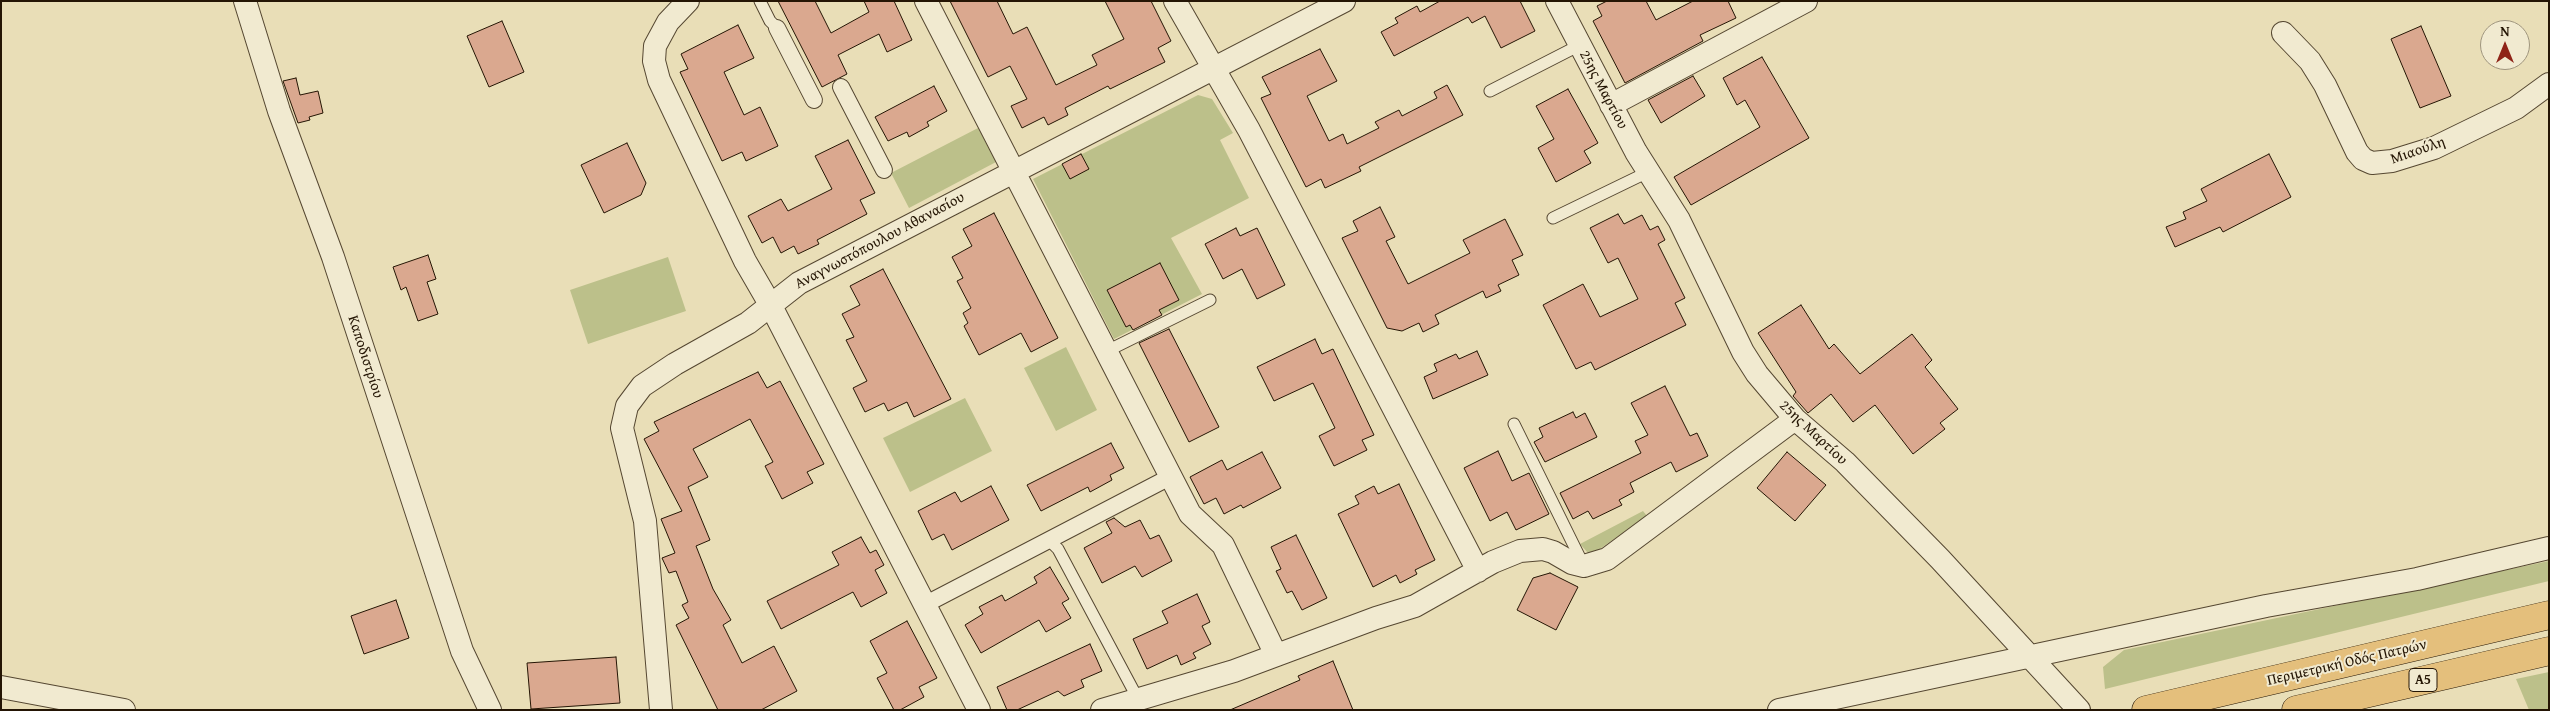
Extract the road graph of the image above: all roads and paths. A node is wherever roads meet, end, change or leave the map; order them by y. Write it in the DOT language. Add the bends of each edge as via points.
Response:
graph roads {
  1 [pos="245,1"];
  2 [pos="688,1"];
  3 [pos="760,1"];
  4 [pos="926,1"];
  5 [pos="1175,1"];
  6 [pos="1344,1"];
  7 [pos="1557,1"];
  8 [pos="1806,1"];
  9 [pos="777,28"];
  10 [pos="2283,33"];
  11 [pos="1580,45"];
  12 [pos="1215,68"];
  13 [pos="2549,84"];
  14 [pos="841,87"];
  15 [pos="1490,91"];
  16 [pos="814,100"];
  17 [pos="1611,105"];
  18 [pos="884,170"];
  19 [pos="1014,171"];
  20 [pos="1648,172"];
  21 [pos="1553,218"];
  22 [pos="1210,300"];
  23 [pos="771,306"];
  24 [pos="1105,352"];
  25 [pos="1795,419"];
  26 [pos="1514,424"];
  27 [pos="1170,477"];
  28 [pos="1049,540"];
  29 [pos="2549,548"];
  30 [pos="1584,566"];
  31 [pos="1478,572"];
  32 [pos="926,604"];
  33 [pos="2549,615"];
  34 [pos="2549,651"];
  35 [pos="1276,656"];
  36 [pos="2030,657"];
  37 [pos="1,687"];
  38 [pos="1138,699"];
  39 [pos="124,710"];
  40 [pos="490,710"];
  41 [pos="661,710"];
  42 [pos="979,710"];
  43 [pos="1102,710"];
  44 [pos="1778,710"];
  45 [pos="2079,710"];
  46 [pos="2146,710"];
  47 [pos="2296,710"];
  1 -- 40 [label="street, Καποδιστρίου" via="279,111 329,248 462,651"];
  2 -- 23 [label="street" via="668,22 655,46 654,61 659,80 745,261"];
  3 -- 9 [label="lane"];
  4 -- 19 [label="street"];
  5 -- 12 [label="street"];
  6 -- 12 [label="street, Αναγνωστόπουλου Αθανασίου"];
  7 -- 11 [label="street, 25ης Μαρτίου"];
  8 -- 17 [label="street"];
  9 -- 16 [label="street"];
  10 -- 13 [label="street, Μιαούλη" via="2310,61 2358,152 2372,163 2411,157 2434,148 2516,108"];
  11 -- 15 [label="lane"];
  11 -- 17 [label="street, 25ης Μαρτίου"];
  12 -- 19 [label="street, Αναγνωστόπουλου Αθανασίου"];
  12 -- 31 [label="street"];
  14 -- 18 [label="street"];
  17 -- 20 [label="street, 25ης Μαρτίου"];
  19 -- 23 [label="street, Αναγνωστόπουλου Αθανασίου" via="799,283"];
  19 -- 24 [label="street"];
  20 -- 21 [label="lane"];
  20 -- 25 [label="street, 25ης Μαρτίου" via="1679,220 1743,352"];
  22 -- 24 [label="lane"];
  23 -- 32 [label="street"];
  23 -- 41 [label="street, Αναγνωστόπουλου Αθανασίου" via="748,323 655,376 632,396 624,416 624,440 645,522"];
  24 -- 27 [label="street"];
  25 -- 30 [label="street" via="1618,552"];
  25 -- 36 [label="street, 25ης Μαρτίου" via="1845,462"];
  26 -- 30 [label="lane"];
  27 -- 28 [label="street"];
  27 -- 35 [label="street" via="1190,514 1223,545"];
  28 -- 32 [label="street"];
  28 -- 38 [label="lane" via="1058,550"];
  29 -- 36 [label="street" via="2417,579 2266,606"];
  30 -- 31 [label="street" via="1553,552 1533,550 1507,556"];
  31 -- 35 [label="street" via="1415,606"];
  32 -- 42 [label="street"];
  33 -- 46 [label="highway, Περιμετρική Οδός Πατρών / Α5"];
  34 -- 47 [label="highway, Α5"];
  35 -- 38 [label="street" via="1215,678"];
  36 -- 44 [label="street"];
  36 -- 45 [label="street, 25ης Μαρτίου"];
  37 -- 39 [label="street"];
  38 -- 43 [label="street"];
}
